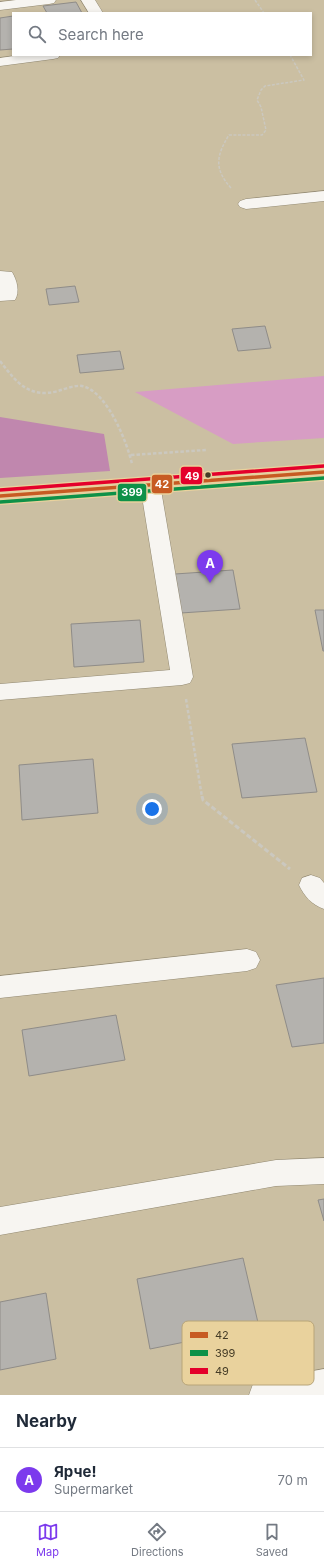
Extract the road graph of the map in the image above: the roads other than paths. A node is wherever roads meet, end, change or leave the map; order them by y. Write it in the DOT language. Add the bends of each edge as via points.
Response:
graph roads {
  1 [pos="49,0"];
  2 [pos="88,0"];
  3 [pos="0,6"];
  4 [pos="95,12"];
  5 [pos="45,56"];
  6 [pos="0,62"];
  7 [pos="324,196"];
  8 [pos="246,204"];
  9 [pos="0,276"];
  10 [pos="0,296"];
  11 [pos="324,472"];
  12 [pos="142,485"];
  13 [pos="0,496"];
  14 [pos="0,692"];
  15 [pos="247,960"];
  16 [pos="0,987"];
  17 [pos="324,1171"];
  18 [pos="0,1221"];
  19 [pos="324,1384"];
  20 [pos="264,1395"];
  1 -- 3 [label="street"];
  2 -- 4 [label="street"];
  5 -- 6 [label="street"];
  7 -- 8 [label="street"];
  9 -- 10 [label="street" via="6,276 8,279 9,296"];
  11 -- 12 [label="highway"];
  12 -- 13 [label="highway"];
  12 -- 14 [label="street" via="182,677"];
  15 -- 16 [label="street"];
  17 -- 18 [label="street" via="276,1173"];
  19 -- 20 [label="street"];
}
